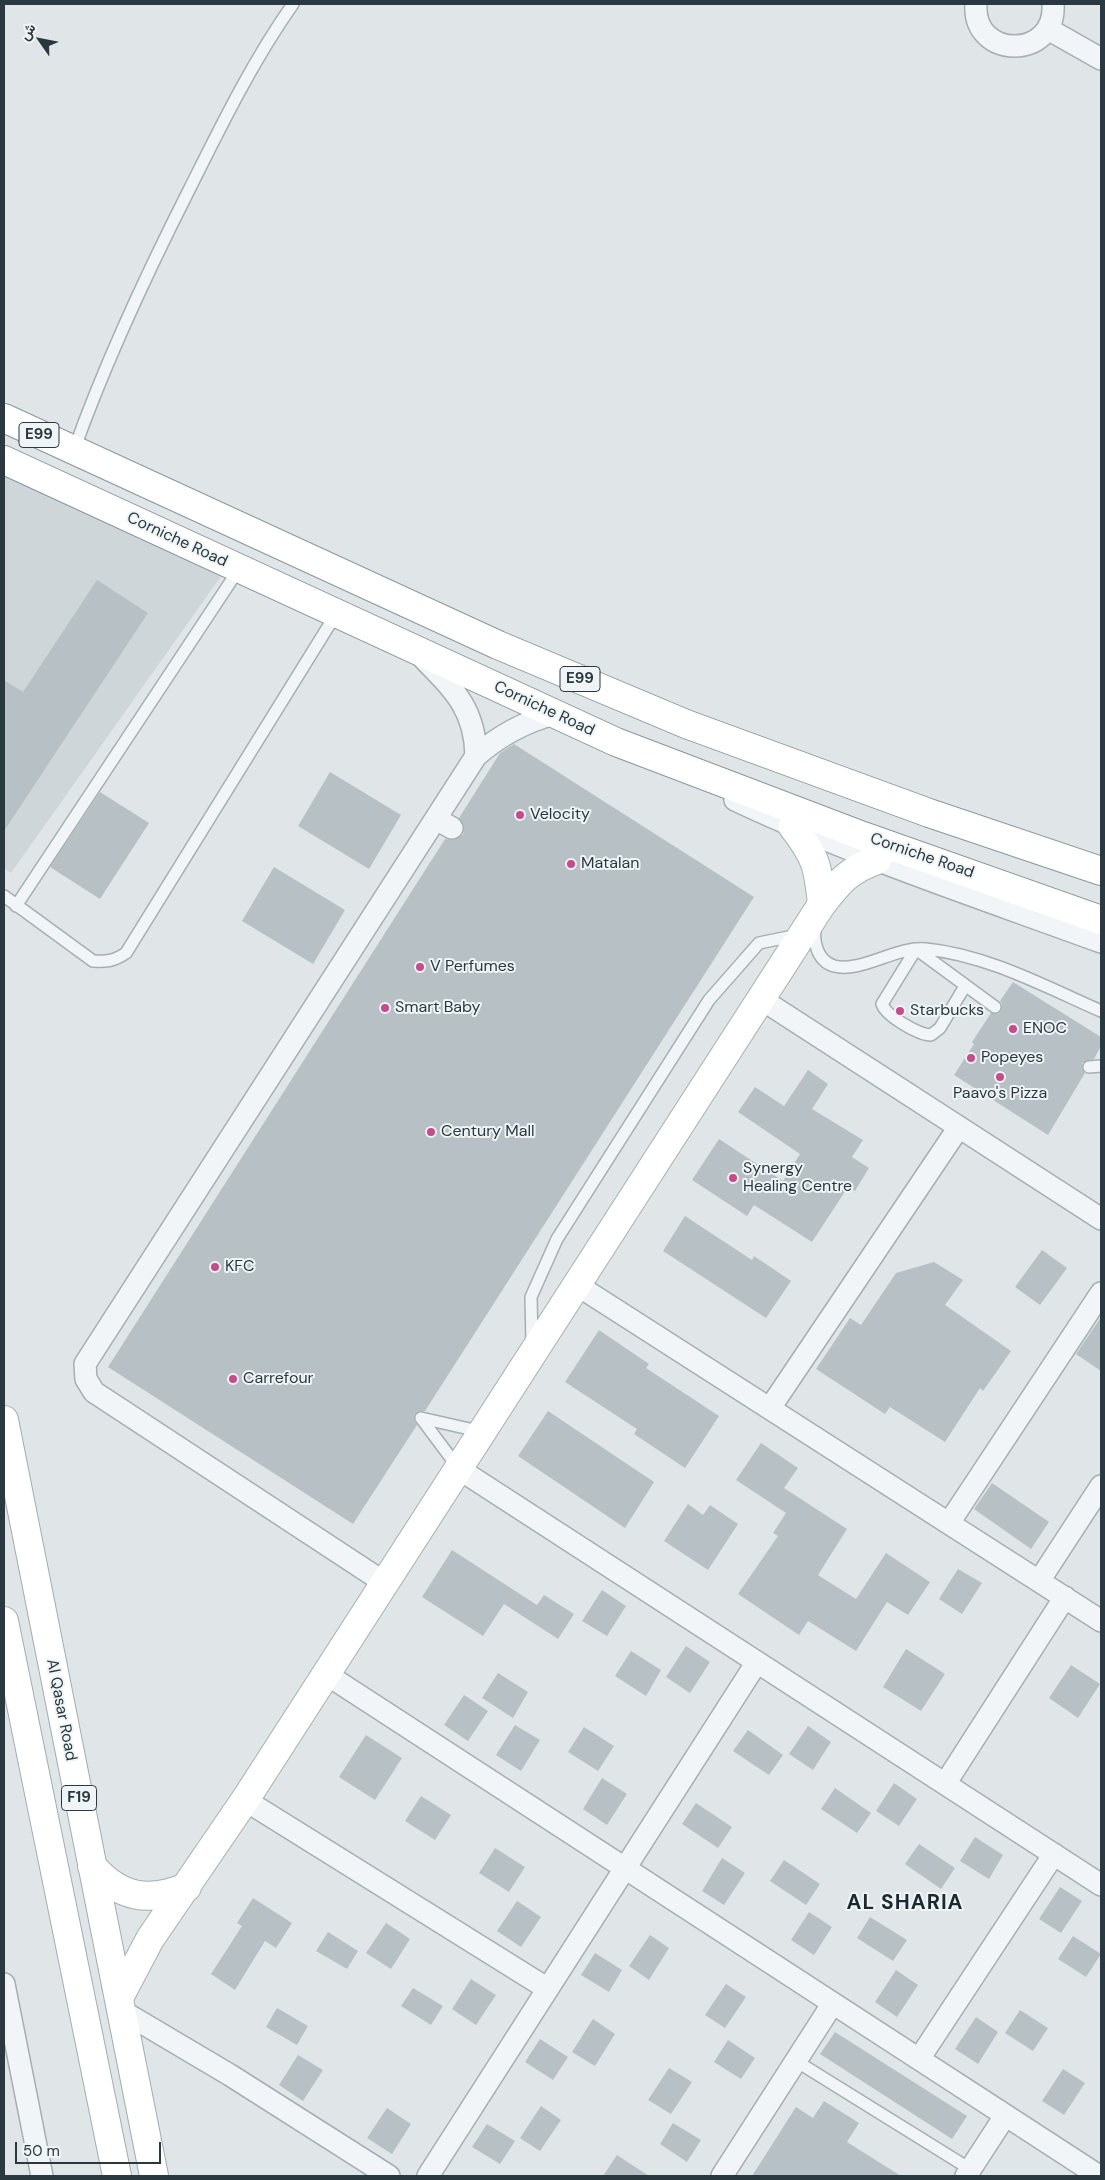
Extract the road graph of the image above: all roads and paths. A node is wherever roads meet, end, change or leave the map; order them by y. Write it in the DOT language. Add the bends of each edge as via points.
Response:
graph roads {
  1 [pos="292,4"];
  2 [pos="976,4"];
  3 [pos="1052,4"];
  4 [pos="1048,29"];
  5 [pos="1101,59"];
  6 [pos="4,418"];
  7 [pos="74,452"];
  8 [pos="4,460"];
  9 [pos="240,569"];
  10 [pos="336,614"];
  11 [pos="417,651"];
  12 [pos="554,714"];
  13 [pos="616,742"];
  14 [pos="476,756"];
  15 [pos="793,827"];
  16 [pos="877,860"];
  17 [pos="1101,871"];
  18 [pos="4,896"];
  19 [pos="822,904"];
  20 [pos="16,906"];
  21 [pos="1101,920"];
  22 [pos="802,934"];
  23 [pos="1101,942"];
  24 [pos="916,950"];
  25 [pos="965,986"];
  26 [pos="761,999"];
  27 [pos="995,1007"];
  28 [pos="1101,1011"];
  29 [pos="1101,1066"];
  30 [pos="1089,1067"];
  31 [pos="959,1126"];
  32 [pos="1101,1219"];
  33 [pos="577,1285"];
  34 [pos="1101,1293"];
  35 [pos="532,1354"];
  36 [pos="770,1408"];
  37 [pos="4,1420"];
  38 [pos="482,1432"];
  39 [pos="459,1469"];
  40 [pos="1101,1486"];
  41 [pos="949,1523"];
  42 [pos="1039,1581"];
  43 [pos="385,1583"];
  44 [pos="1065,1597"];
  45 [pos="4,1621"];
  46 [pos="1101,1621"];
  47 [pos="757,1662"];
  48 [pos="326,1674"];
  49 [pos="945,1784"];
  50 [pos="245,1800"];
  51 [pos="1054,1854"];
  52 [pos="92,1866"];
  53 [pos="626,1869"];
  54 [pos="1101,1885"];
  55 [pos="187,1886"];
  56 [pos="4,1984"];
  57 [pos="548,1989"];
  58 [pos="121,2003"];
  59 [pos="833,2003"];
  60 [pos="11,2057"];
  61 [pos="919,2059"];
  62 [pos="796,2060"];
  63 [pos="1005,2116"];
  64 [pos="968,2173"];
  65 [pos="42,2176"];
  66 [pos="118,2176"];
  67 [pos="154,2176"];
  68 [pos="389,2176"];
  69 [pos="428,2176"];
  70 [pos="722,2176"];
  71 [pos="1099,2176"];
  1 -- 7 [label="lane" via="245,80 150,268 101,377"];
  2 -- 4 [label="street" via="981,29 993,41 1023,46 1037,40"];
  3 -- 4 [label="street"];
  4 -- 5 [label="street"];
  6 -- 7 [label="main road, E99"];
  7 -- 17 [label="main road, E99" via="498,645 686,724 929,813"];
  8 -- 9 [label="main road, Corniche Road / E99"];
  9 -- 10 [label="main road, Corniche Road / E99"];
  9 -- 20 [label="lane"];
  10 -- 11 [label="main road, Corniche Road / E99"];
  10 -- 20 [label="lane" via="126,954 116,960 93,960"];
  11 -- 12 [label="main road, Corniche Road / E99"];
  11 -- 14 [label="street" via="466,707 474,731"];
  12 -- 13 [label="main road, Corniche Road / E99"];
  12 -- 14 [label="street" via="520,725"];
  13 -- 15 [label="street"];
  13 -- 21 [label="main road, Corniche Road / E99" via="863,836"];
  14 -- 43 [label="street" via="444,824 85,1364 86,1379 94,1392"];
  15 -- 16 [label="street"];
  15 -- 19 [label="main road" via="812,852"];
  16 -- 19 [label="main road" via="856,868 839,882"];
  16 -- 23 [label="street"];
  18 -- 20 [label="lane"];
  19 -- 22 [label="main road"];
  19 -- 24 [label="lane" via="815,944 820,958 832,965 869,962"];
  22 -- 26 [label="main road"];
  22 -- 35 [label="lane" via="759,942 709,1000 557,1238 531,1297"];
  24 -- 25 [label="lane"];
  24 -- 25 [label="lane" via="884,998 885,1011 918,1032 931,1035 940,1028"];
  24 -- 28 [label="lane" via="935,951 992,965"];
  25 -- 27 [label="lane"];
  26 -- 31 [label="street"];
  26 -- 33 [label="main road"];
  29 -- 30 [label="lane"];
  31 -- 32 [label="street"];
  31 -- 36 [label="street"];
  33 -- 35 [label="main road"];
  33 -- 36 [label="street"];
  34 -- 41 [label="street"];
  35 -- 38 [label="main road"];
  36 -- 41 [label="street"];
  37 -- 52 [label="main road, Al Qasar Road / F19"];
  38 -- 39 [label="main road"];
  38 -- 39 [label="lane" via="421,1418"];
  39 -- 43 [label="main road"];
  39 -- 47 [label="street"];
  40 -- 42 [label="street"];
  41 -- 42 [label="street"];
  42 -- 44 [label="street"];
  43 -- 48 [label="main road"];
  44 -- 46 [label="street"];
  44 -- 49 [label="street"];
  45 -- 66 [label="main road, F19"];
  47 -- 49 [label="street"];
  47 -- 53 [label="street"];
  48 -- 50 [label="main road"];
  48 -- 53 [label="street"];
  49 -- 51 [label="street"];
  50 -- 55 [label="main road"];
  50 -- 57 [label="street"];
  51 -- 54 [label="street"];
  51 -- 61 [label="street"];
  52 -- 55 [label="main road" via="110,1884 134,1894 157,1896"];
  52 -- 58 [label="main road, Al Qasar Road / F19"];
  53 -- 57 [label="street"];
  53 -- 59 [label="street"];
  55 -- 58 [label="main road" via="150,1939"];
  56 -- 60 [label="street"];
  57 -- 69 [label="street"];
  58 -- 67 [label="main road, Al Qasar Road / F19"];
  58 -- 68 [label="street"];
  59 -- 61 [label="street"];
  59 -- 62 [label="street"];
  60 -- 65 [label="street"];
  61 -- 63 [label="street"];
  62 -- 64 [label="lane"];
  62 -- 70 [label="street"];
  63 -- 64 [label="street"];
  63 -- 71 [label="street"];
}
